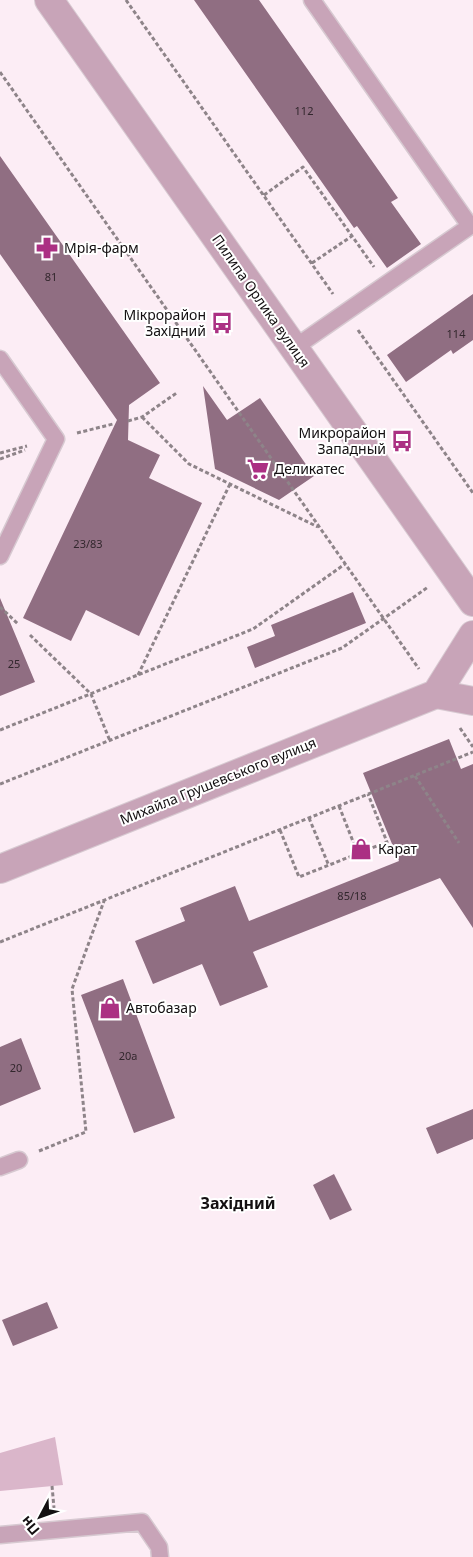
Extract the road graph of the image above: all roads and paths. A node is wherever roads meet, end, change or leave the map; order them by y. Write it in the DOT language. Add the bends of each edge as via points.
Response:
graph roads {
  1 [pos="49,0"];
  2 [pos="126,0"];
  3 [pos="312,0"];
  4 [pos="1,74"];
  5 [pos="264,195"];
  6 [pos="468,216"];
  7 [pos="352,236"];
  8 [pos="312,263"];
  9 [pos="386,284"];
  10 [pos="346,312"];
  11 [pos="294,348"];
  12 [pos="0,359"];
  13 [pos="178,392"];
  14 [pos="142,418"];
  15 [pos="128,421"];
  16 [pos="113,424"];
  17 [pos="56,439"];
  18 [pos="230,484"];
  19 [pos="472,490"];
  20 [pos="320,527"];
  21 [pos="0,556"];
  22 [pos="345,564"];
  23 [pos="428,587"];
  24 [pos="473,602"];
  25 [pos="0,607"];
  26 [pos="383,619"];
  27 [pos="18,624"];
  28 [pos="30,635"];
  29 [pos="473,635"];
  30 [pos="419,669"];
  31 [pos="138,675"];
  32 [pos="91,694"];
  33 [pos="436,694"];
  34 [pos="473,701"];
  35 [pos="458,726"];
  36 [pos="0,730"];
  37 [pos="110,741"];
  38 [pos="473,747"];
  39 [pos="473,752"];
  40 [pos="415,776"];
  41 [pos="0,784"];
  42 [pos="368,794"];
  43 [pos="339,806"];
  44 [pos="309,818"];
  45 [pos="280,830"];
  46 [pos="459,843"];
  47 [pos="358,854"];
  48 [pos="329,866"];
  49 [pos="0,869"];
  50 [pos="105,900"];
  51 [pos="0,942"];
  52 [pos="19,1160"];
  53 [pos="0,1167"];
  54 [pos="0,1535"];
  55 [pos="160,1557"];
  1 -- 11 [label="street, Пилипа Орлика вулиця"];
  2 -- 5 [label="path"];
  3 -- 6 [label="lane"];
  4 -- 20 [label="path"];
  5 -- 7 [label="path" via="303,167"];
  5 -- 8 [label="path"];
  6 -- 9 [label="lane" via="470,226"];
  7 -- 8 [label="path"];
  7 -- 9 [label="path"];
  8 -- 10 [label="path"];
  9 -- 10 [label="lane"];
  10 -- 11 [label="lane"];
  10 -- 19 [label="path"];
  11 -- 24 [label="street, Пилипа Орлика вулиця"];
  12 -- 17 [label="lane"];
  13 -- 14 [label="path"];
  14 -- 15 [label="path"];
  14 -- 18 [label="path" via="189,464"];
  16 -- 17 [label="path"];
  17 -- 21 [label="lane"];
  18 -- 20 [label="path"];
  18 -- 31 [label="path"];
  20 -- 22 [label="path"];
  22 -- 26 [label="path"];
  22 -- 31 [label="path" via="253,629"];
  23 -- 26 [label="path"];
  25 -- 27 [label="path"];
  26 -- 30 [label="path"];
  26 -- 37 [label="path" via="342,648"];
  28 -- 32 [label="path"];
  29 -- 33 [label="street"];
  31 -- 32 [label="path"];
  32 -- 36 [label="path"];
  32 -- 37 [label="path"];
  33 -- 34 [label="street"];
  33 -- 49 [label="street, Михайла Грушевського вулиця"];
  35 -- 38 [label="path"];
  37 -- 41 [label="path"];
  39 -- 40 [label="path"];
  40 -- 42 [label="path"];
  40 -- 46 [label="path"];
  42 -- 43 [label="path"];
  42 -- 47 [label="path" via="387,842"];
  43 -- 44 [label="path"];
  43 -- 47 [label="path"];
  44 -- 45 [label="path"];
  44 -- 48 [label="path"];
  45 -- 48 [label="path" via="299,877"];
  45 -- 50 [label="path"];
  47 -- 48 [label="path"];
  50 -- 51 [label="path"];
  50 -- 52 [label="path" via="72,989 86,1132"];
  52 -- 53 [label="lane"];
  54 -- 55 [label="lane" via="142,1522 159,1546"];
}
